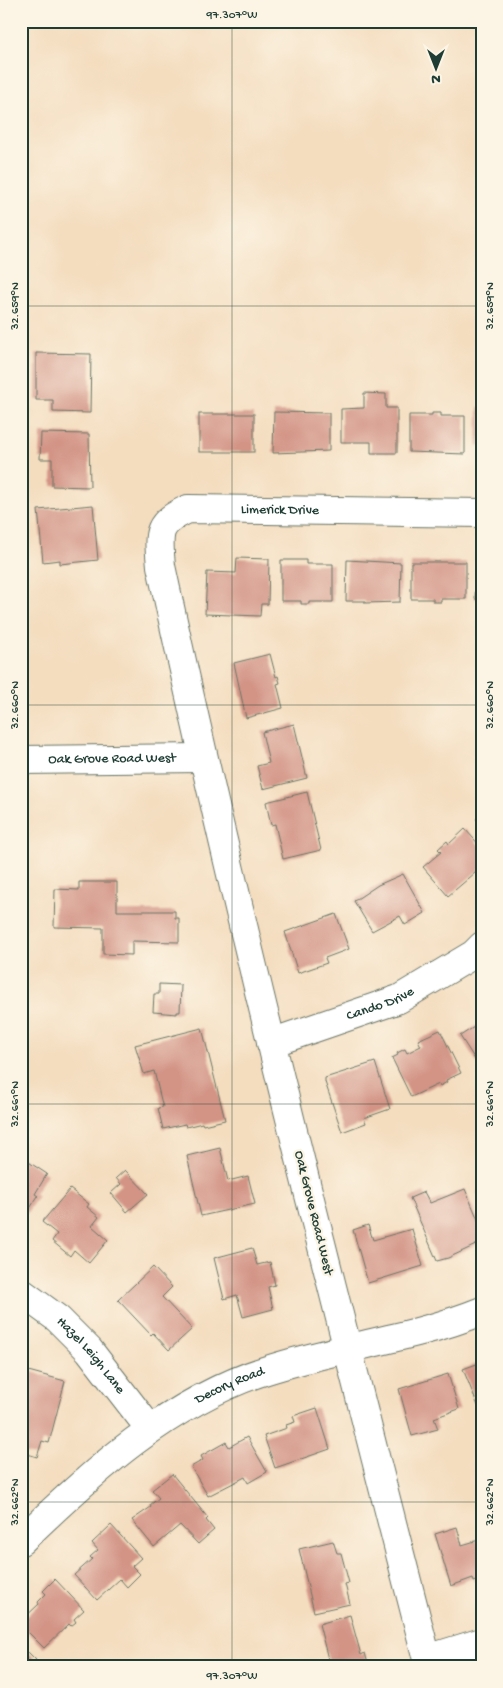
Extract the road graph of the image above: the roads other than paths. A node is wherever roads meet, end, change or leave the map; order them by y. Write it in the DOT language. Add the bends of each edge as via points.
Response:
graph roads {
  1 [pos="482,513"];
  2 [pos="170,603"];
  3 [pos="203,758"];
  4 [pos="21,760"];
  5 [pos="482,946"];
  6 [pos="271,1043"];
  7 [pos="21,1292"];
  8 [pos="482,1311"];
  9 [pos="347,1350"];
  10 [pos="150,1429"];
  11 [pos="21,1541"];
  12 [pos="482,1642"];
  13 [pos="428,1663"];
  1 -- 2 [label="street, Limerick Drive" via="188,509 169,518 162,526 159,542"];
  2 -- 3 [label="street, Oak Grove Road West"];
  3 -- 4 [label="street, Oak Grove Road West"];
  3 -- 6 [label="street, Oak Grove Road West"];
  5 -- 6 [label="street, Cando Drive" via="399,999"];
  6 -- 9 [label="street, Oak Grove Road West"];
  7 -- 10 [label="street, Hazel Leigh Lane" via="58,1319 89,1350"];
  8 -- 9 [label="street, Decory Road"];
  9 -- 10 [label="street, Decory Road" via="258,1373 214,1391"];
  9 -- 13 [label="street, Oak Grove Road West"];
  10 -- 11 [label="street, Decory Road" via="81,1483"];
  12 -- 13 [label="street"];
}
